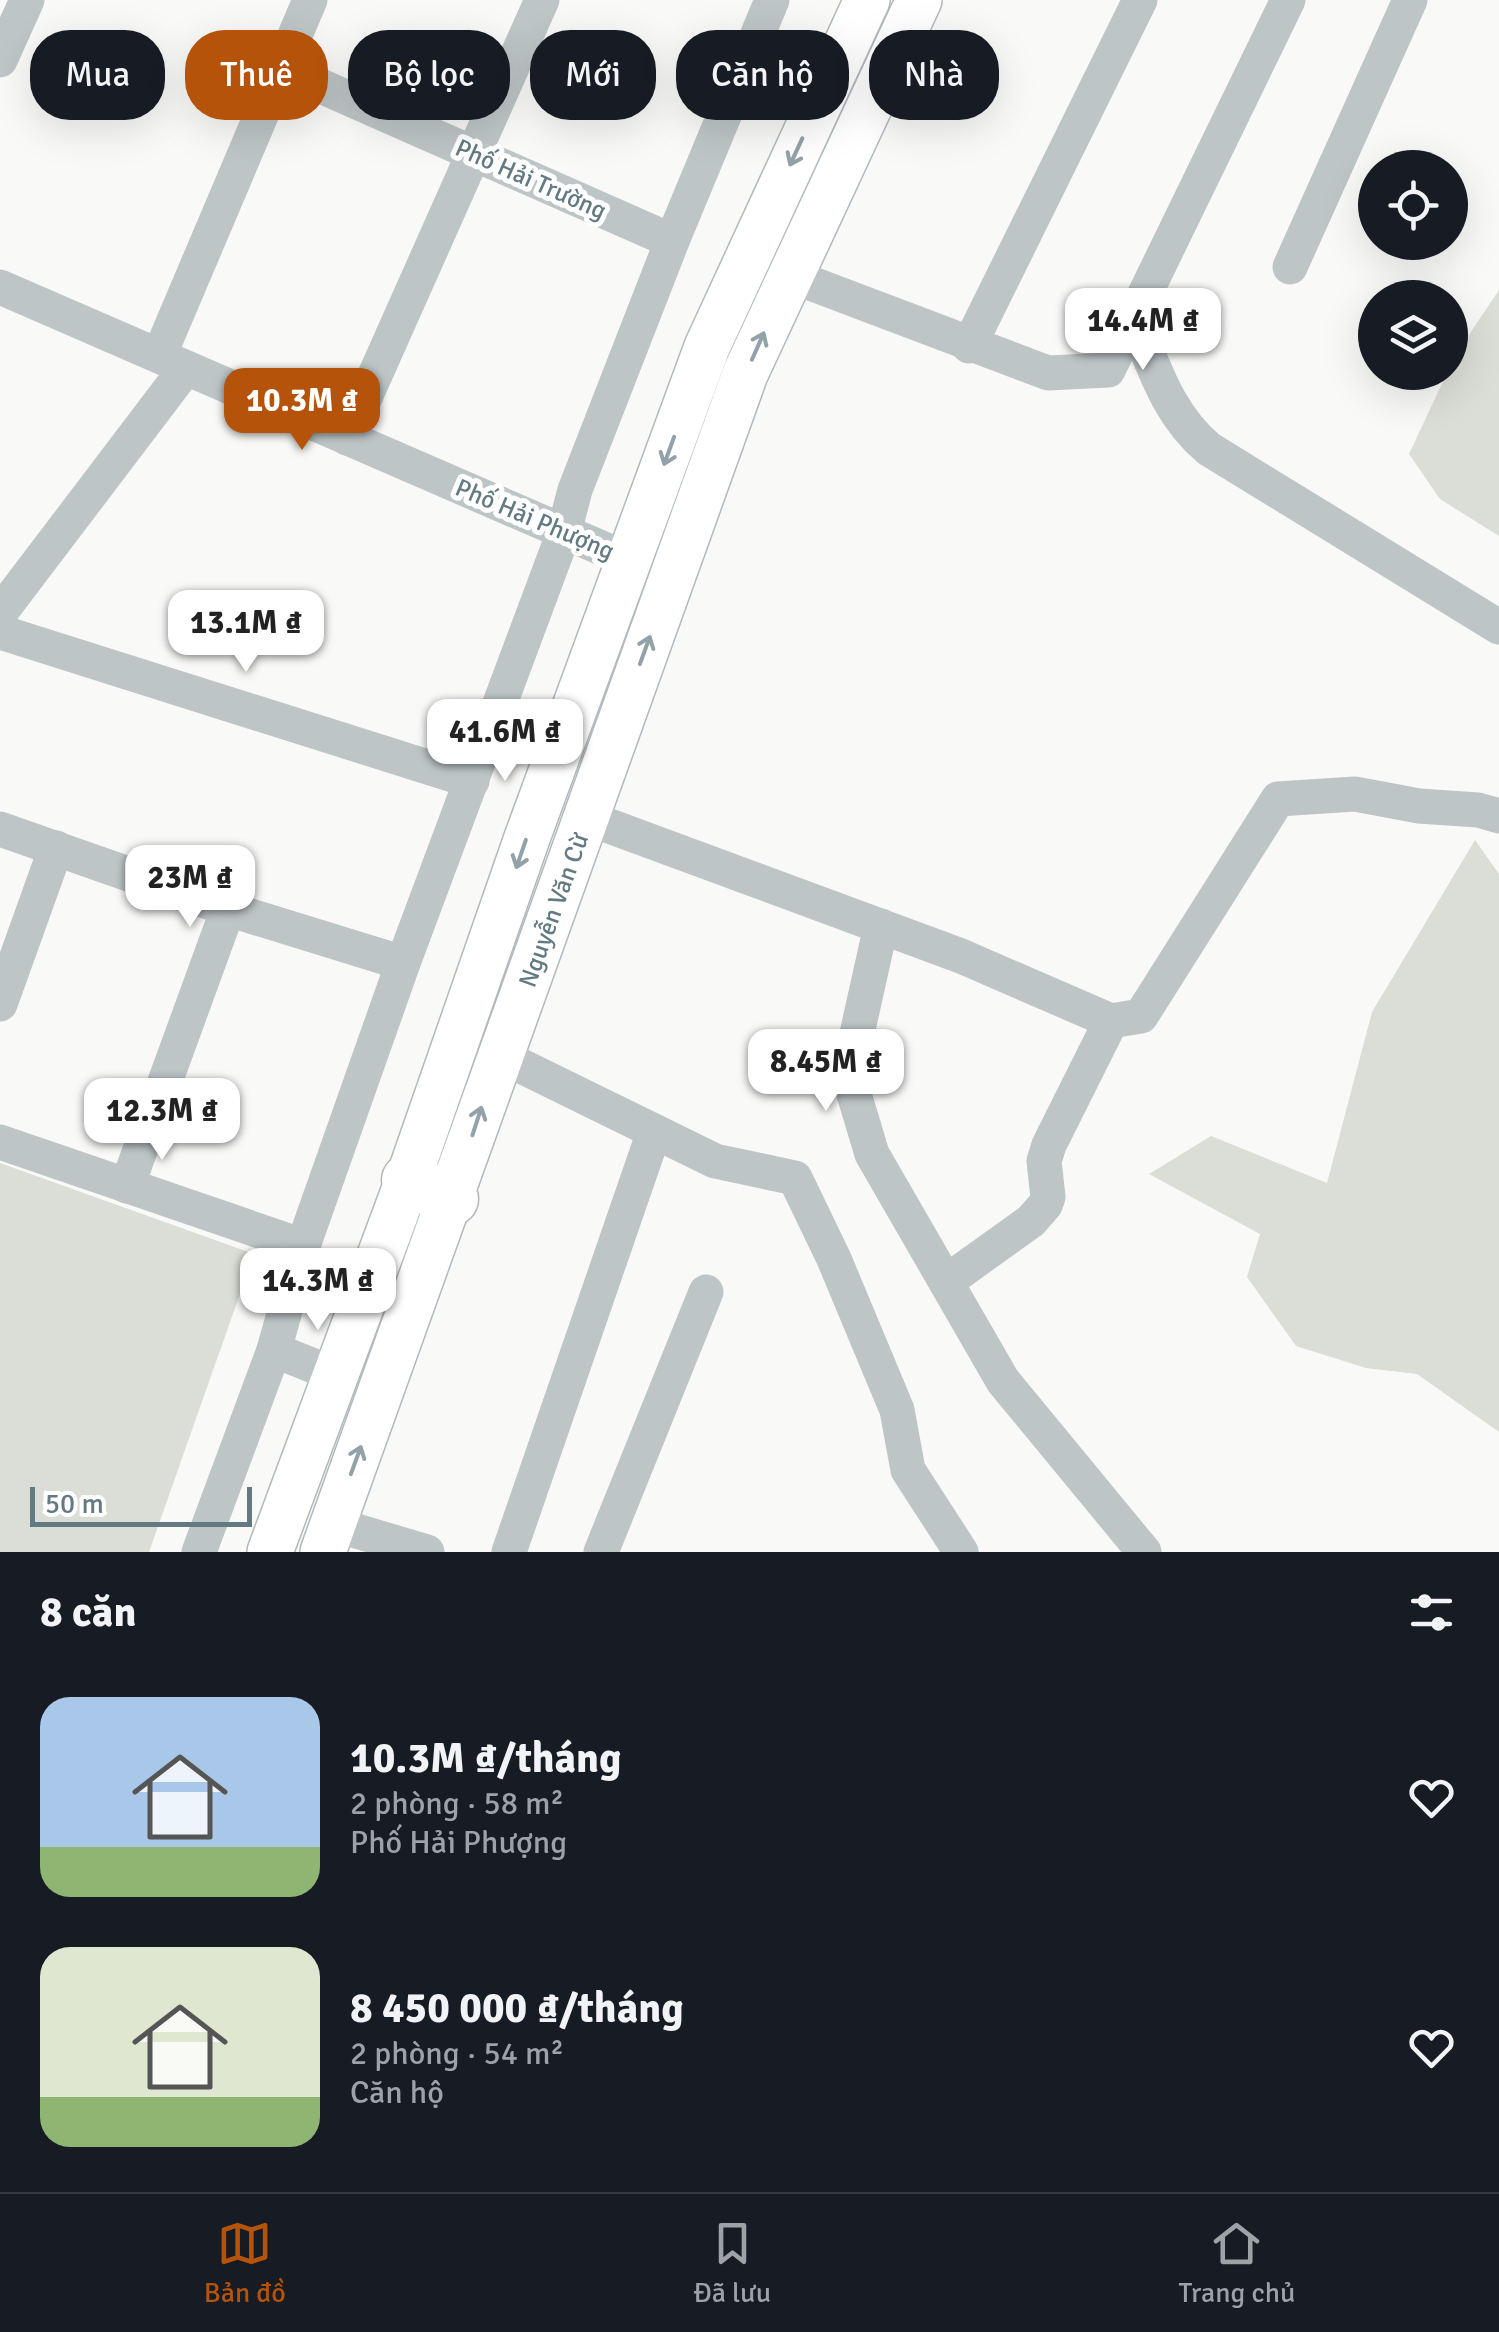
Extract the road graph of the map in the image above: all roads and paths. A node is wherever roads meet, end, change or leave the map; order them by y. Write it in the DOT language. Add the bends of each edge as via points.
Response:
graph roads {
  1 [pos="27,0"];
  2 [pos="310,0"];
  3 [pos="542,0"];
  4 [pos="867,0"];
  5 [pos="919,0"];
  6 [pos="1140,0"];
  7 [pos="1288,0"];
  8 [pos="1410,0"];
  9 [pos="766,2"];
  10 [pos="297,30"];
  11 [pos="0,60"];
  12 [pos="328,89"];
  13 [pos="261,120"];
  14 [pos="473,153"];
  15 [pos="672,241"];
  16 [pos="1290,267"];
  17 [pos="788,275"];
  18 [pos="0,287"];
  19 [pos="1134,319"];
  20 [pos="969,346"];
  21 [pos="172,362"];
  22 [pos="347,438"];
  23 [pos="564,532"];
  24 [pos="630,560"];
  25 [pos="0,613"];
  26 [pos="1499,626"];
  27 [pos="0,632"];
  28 [pos="472,780"];
  29 [pos="585,816"];
  30 [pos="1499,816"];
  31 [pos="0,828"];
  32 [pos="56,848"];
  33 [pos="228,909"];
  34 [pos="881,926"];
  35 [pos="403,963"];
  36 [pos="0,1004"];
  37 [pos="1111,1021"];
  38 [pos="499,1055"];
  39 [pos="654,1132"];
  40 [pos="0,1142"];
  41 [pos="128,1186"];
  42 [pos="430,1190"];
  43 [pos="303,1246"];
  44 [pos="946,1282"];
  45 [pos="706,1292"];
  46 [pos="274,1350"];
  47 [pos="336,1375"];
  48 [pos="328,1538"];
  49 [pos="199,1552"];
  50 [pos="270,1552"];
  51 [pos="426,1552"];
  52 [pos="509,1552"];
  53 [pos="601,1552"];
  54 [pos="961,1552"];
  55 [pos="1144,1552"];
  1 -- 11 [label="street"];
  2 -- 10 [label="street"];
  3 -- 14 [label="street"];
  4 -- 24 [label="main road, Nguyễn Văn Cừ, one-way" via="707,347"];
  5 -- 17 [label="main road, Nguyễn Văn Cừ"];
  6 -- 20 [label="street"];
  7 -- 19 [label="street"];
  8 -- 16 [label="street"];
  9 -- 15 [label="street"];
  12 -- 14 [label="street, Phố Hải Trường"];
  13 -- 21 [label="street"];
  14 -- 15 [label="street, Phố Hải Trường"];
  14 -- 22 [label="street"];
  15 -- 23 [label="street"];
  17 -- 20 [label="street"];
  29 -- 17 [label="main road, Nguyễn Văn Cừ, one-way" via="745,374"];
  18 -- 21 [label="street, Phố Hải Phượng"];
  19 -- 20 [label="street" via="1108,370 1048,373"];
  19 -- 26 [label="street" via="1169,404 1209,450"];
  21 -- 22 [label="street, Phố Hải Phượng"];
  21 -- 25 [label="street"];
  22 -- 23 [label="street, Phố Hải Phượng"];
  23 -- 24 [label="street, Phố Hải Phượng"];
  23 -- 28 [label="street"];
  24 -- 42 [label="main road, Nguyễn Văn Cừ, one-way" via="527,838"];
  27 -- 28 [label="street"];
  28 -- 35 [label="street"];
  29 -- 34 [label="street"];
  29 -- 38 [label="main road, Nguyễn Văn Cừ"];
  30 -- 37 [label="street" via="1355,794 1278,800 1141,1016"];
  31 -- 32 [label="street"];
  32 -- 33 [label="street"];
  32 -- 36 [label="street"];
  33 -- 35 [label="street"];
  33 -- 41 [label="street"];
  34 -- 37 [label="street"];
  34 -- 44 [label="street" via="848,1074 872,1154"];
  35 -- 43 [label="street"];
  37 -- 44 [label="street" via="1049,1145 1045,1205"];
  38 -- 39 [label="street"];
  42 -- 38 [label="main road, Nguyễn Văn Cừ, one-way"];
  39 -- 52 [label="street"];
  39 -- 54 [label="street" via="714,1161 795,1178 896,1410 908,1470"];
  40 -- 41 [label="street"];
  41 -- 43 [label="street"];
  42 -- 47 [label="main road, Nguyễn Văn Cừ"];
  48 -- 42 [label="main road, Nguyễn Văn Cừ, one-way"];
  43 -- 46 [label="street"];
  44 -- 55 [label="street" via="1003,1382"];
  45 -- 53 [label="street"];
  46 -- 47 [label="street"];
  46 -- 49 [label="street"];
  47 -- 50 [label="main road, Nguyễn Văn Cừ"];
  48 -- 51 [label="street"];
}
